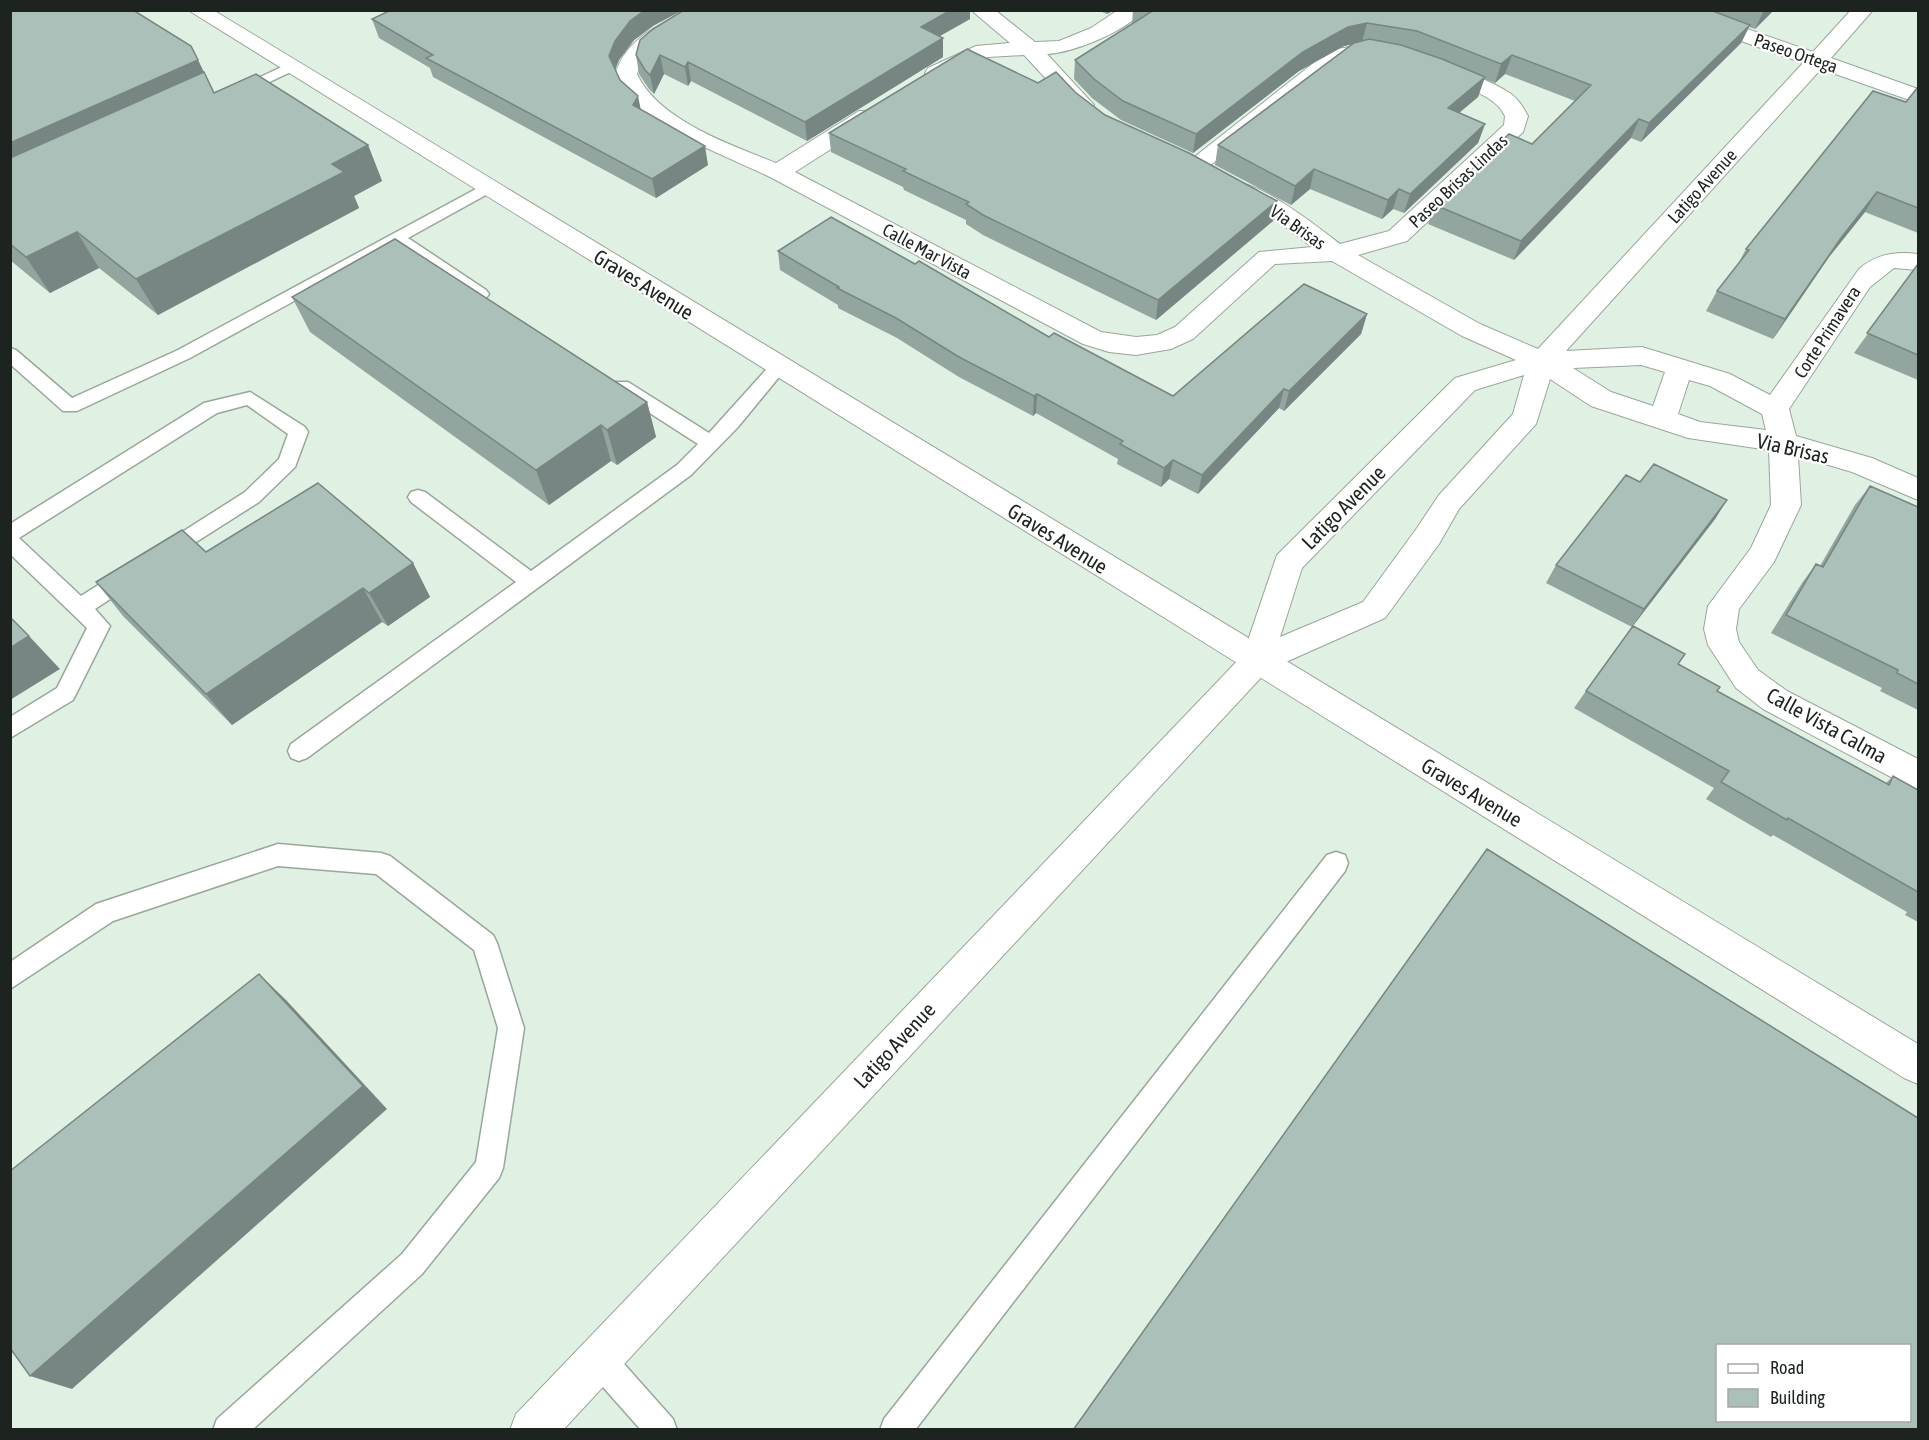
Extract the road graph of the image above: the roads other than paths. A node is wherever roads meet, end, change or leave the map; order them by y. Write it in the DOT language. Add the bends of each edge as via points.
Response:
graph roads {
  1 [pos="198,10"];
  2 [pos="706,10"];
  3 [pos="981,10"];
  4 [pos="1133,10"];
  5 [pos="1672,10"];
  6 [pos="1863,10"];
  7 [pos="1028,47"];
  8 [pos="1393,54"];
  9 [pos="1817,60"];
  10 [pos="1425,66"];
  11 [pos="290,67"];
  12 [pos="914,86"];
  13 [pos="227,96"];
  14 [pos="1918,96"];
  15 [pos="885,104"];
  16 [pos="1098,116"];
  17 [pos="778,172"];
  18 [pos="487,188"];
  19 [pos="397,238"];
  20 [pos="1336,253"];
  21 [pos="1918,262"];
  22 [pos="492,303"];
  23 [pos="10,354"];
  24 [pos="1542,361"];
  25 [pos="778,367"];
  26 [pos="1680,368"];
  27 [pos="609,378"];
  28 [pos="1775,409"];
  29 [pos="1662,419"];
  30 [pos="1783,442"];
  31 [pos="711,443"];
  32 [pos="1918,490"];
  33 [pos="418,496"];
  34 [pos="10,534"];
  35 [pos="10,541"];
  36 [pos="531,582"];
  37 [pos="80,608"];
  38 [pos="1257,661"];
  39 [pos="10,729"];
  40 [pos="299,752"];
  41 [pos="1918,775"];
  42 [pos="1336,863"];
  43 [pos="10,977"];
  44 [pos="1918,1065"];
  45 [pos="598,1358"];
  46 [pos="228,1430"];
  47 [pos="532,1430"];
  48 [pos="662,1430"];
  49 [pos="895,1430"];
  1 -- 11 [label="street, Graves Avenue"];
  2 -- 17 [label="street, Calle Mar Vista" via="646,43 630,57 625,81 633,95 652,111"];
  3 -- 7 [label="street"];
  4 -- 7 [label="street" via="1098,32 1062,47"];
  5 -- 9 [label="street, Paseo Ortega"];
  6 -- 9 [label="street, Latigo Avenue"];
  7 -- 12 [label="street" via="984,51 949,65"];
  7 -- 16 [label="street"];
  8 -- 20 [label="street, Via Brisas" via="1357,50 1338,55 1185,162 1284,214"];
  9 -- 14 [label="street, Paseo Ortega"];
  9 -- 24 [label="street, Latigo Avenue"];
  10 -- 20 [label="street, Paseo Brisas Lindas" via="1504,99 1516,111 1515,128 1398,236"];
  11 -- 13 [label="lane"];
  11 -- 18 [label="street, Graves Avenue"];
  15 -- 17 [label="street"];
  17 -- 20 [label="street, Calle Mar Vista" via="1109,344 1145,345 1184,333 1268,257"];
  18 -- 19 [label="lane"];
  18 -- 25 [label="street, Graves Avenue"];
  19 -- 22 [label="lane"];
  19 -- 23 [label="lane" via="184,354 70,406"];
  20 -- 24 [label="street, Via Brisas" via="1471,330"];
  21 -- 28 [label="street, Corte Primavera" via="1876,264"];
  24 -- 26 [label="street, Via Brisas" via="1642,356"];
  24 -- 29 [label="street, Via Brisas" via="1600,399"];
  24 -- 38 [label="street, Latigo Avenue" via="1526,417 1449,502 1374,610"];
  24 -- 38 [label="street, Latigo Avenue" via="1465,384 1288,563"];
  25 -- 31 [label="lane"];
  25 -- 38 [label="street, Graves Avenue"];
  26 -- 28 [label="street, Via Brisas" via="1720,380"];
  26 -- 29 [label="street"];
  27 -- 31 [label="lane"];
  28 -- 30 [label="street"];
  29 -- 30 [label="street, Via Brisas" via="1698,431"];
  30 -- 32 [label="street, Via Brisas" via="1862,465"];
  30 -- 41 [label="street, Calle Vista Calma" via="1786,505 1763,554 1724,606 1720,629 1724,645 1747,679 1775,700"];
  31 -- 36 [label="lane" via="684,470"];
  33 -- 36 [label="lane"];
  34 -- 37 [label="lane" via="211,408 250,398 298,432 288,462 252,497"];
  35 -- 37 [label="lane"];
  36 -- 40 [label="lane"];
  37 -- 39 [label="lane" via="99,626 65,694"];
  38 -- 44 [label="street, Graves Avenue"];
  38 -- 45 [label="street, Latigo Avenue"];
  42 -- 49 [label="lane"];
  43 -- 46 [label="lane" via="105,912 278,855 381,864 484,943 511,1028 489,1168 412,1264"];
  45 -- 47 [label="street, Latigo Avenue"];
  45 -- 48 [label="lane"];
}
